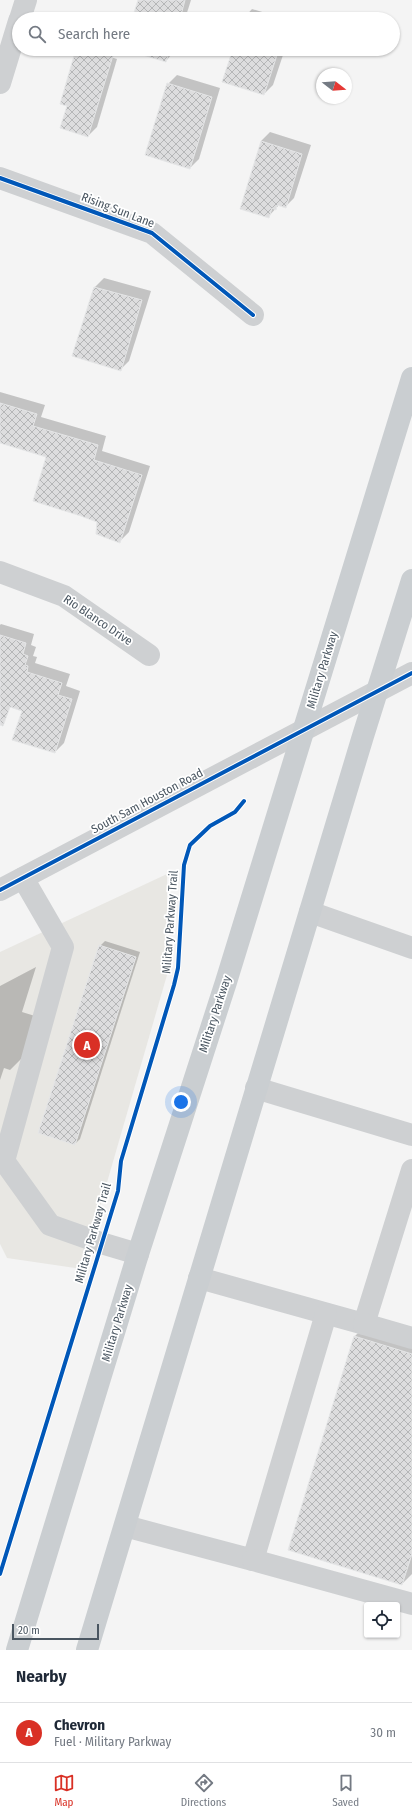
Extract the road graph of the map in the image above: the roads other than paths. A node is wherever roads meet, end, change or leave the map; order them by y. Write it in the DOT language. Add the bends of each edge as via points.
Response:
graph roads {
  1 [pos="26,0"];
  2 [pos="22,12"];
  3 [pos="12,43"];
  4 [pos="0,82"];
  5 [pos="0,178"];
  6 [pos="253,315"];
  7 [pos="412,378"];
  8 [pos="0,572"];
  9 [pos="412,580"];
  10 [pos="149,655"];
  11 [pos="412,674"];
  12 [pos="377,692"];
  13 [pos="304,730"];
  14 [pos="23,878"];
  15 [pos="0,890"];
  16 [pos="310,912"];
  17 [pos="412,948"];
  18 [pos="256,1088"];
  19 [pos="412,1135"];
  20 [pos="412,1170"];
  21 [pos="138,1254"];
  22 [pos="199,1278"];
  23 [pos="326,1314"];
  24 [pos="364,1324"];
  25 [pos="412,1338"];
  26 [pos="125,1526"];
  27 [pos="253,1560"];
  28 [pos="412,1604"];
  29 [pos="17,1650"];
  30 [pos="87,1650"];
  1 -- 2 [label="street"];
  3 -- 4 [label="street"];
  5 -- 6 [label="street, Rising Sun Lane" via="152,233"];
  7 -- 13 [label="main road, Military Parkway"];
  8 -- 10 [label="street, Rio Blanco Drive" via="64,596"];
  9 -- 12 [label="main road"];
  11 -- 12 [label="street, South Sam Houston Road"];
  12 -- 13 [label="street, South Sam Houston Road"];
  12 -- 16 [label="main road"];
  13 -- 14 [label="street, South Sam Houston Road"];
  13 -- 21 [label="main road, Military Parkway"];
  14 -- 15 [label="street, South Sam Houston Road"];
  14 -- 21 [label="street" via="62,946 4,1160 50,1225"];
  16 -- 17 [label="street"];
  16 -- 18 [label="main road"];
  18 -- 19 [label="street"];
  18 -- 22 [label="main road"];
  20 -- 24 [label="street"];
  21 -- 29 [label="main road, Military Parkway"];
  22 -- 23 [label="street"];
  22 -- 26 [label="main road"];
  23 -- 24 [label="street"];
  23 -- 27 [label="street"];
  24 -- 25 [label="street"];
  26 -- 27 [label="street"];
  26 -- 30 [label="main road"];
  27 -- 28 [label="street"];
}
